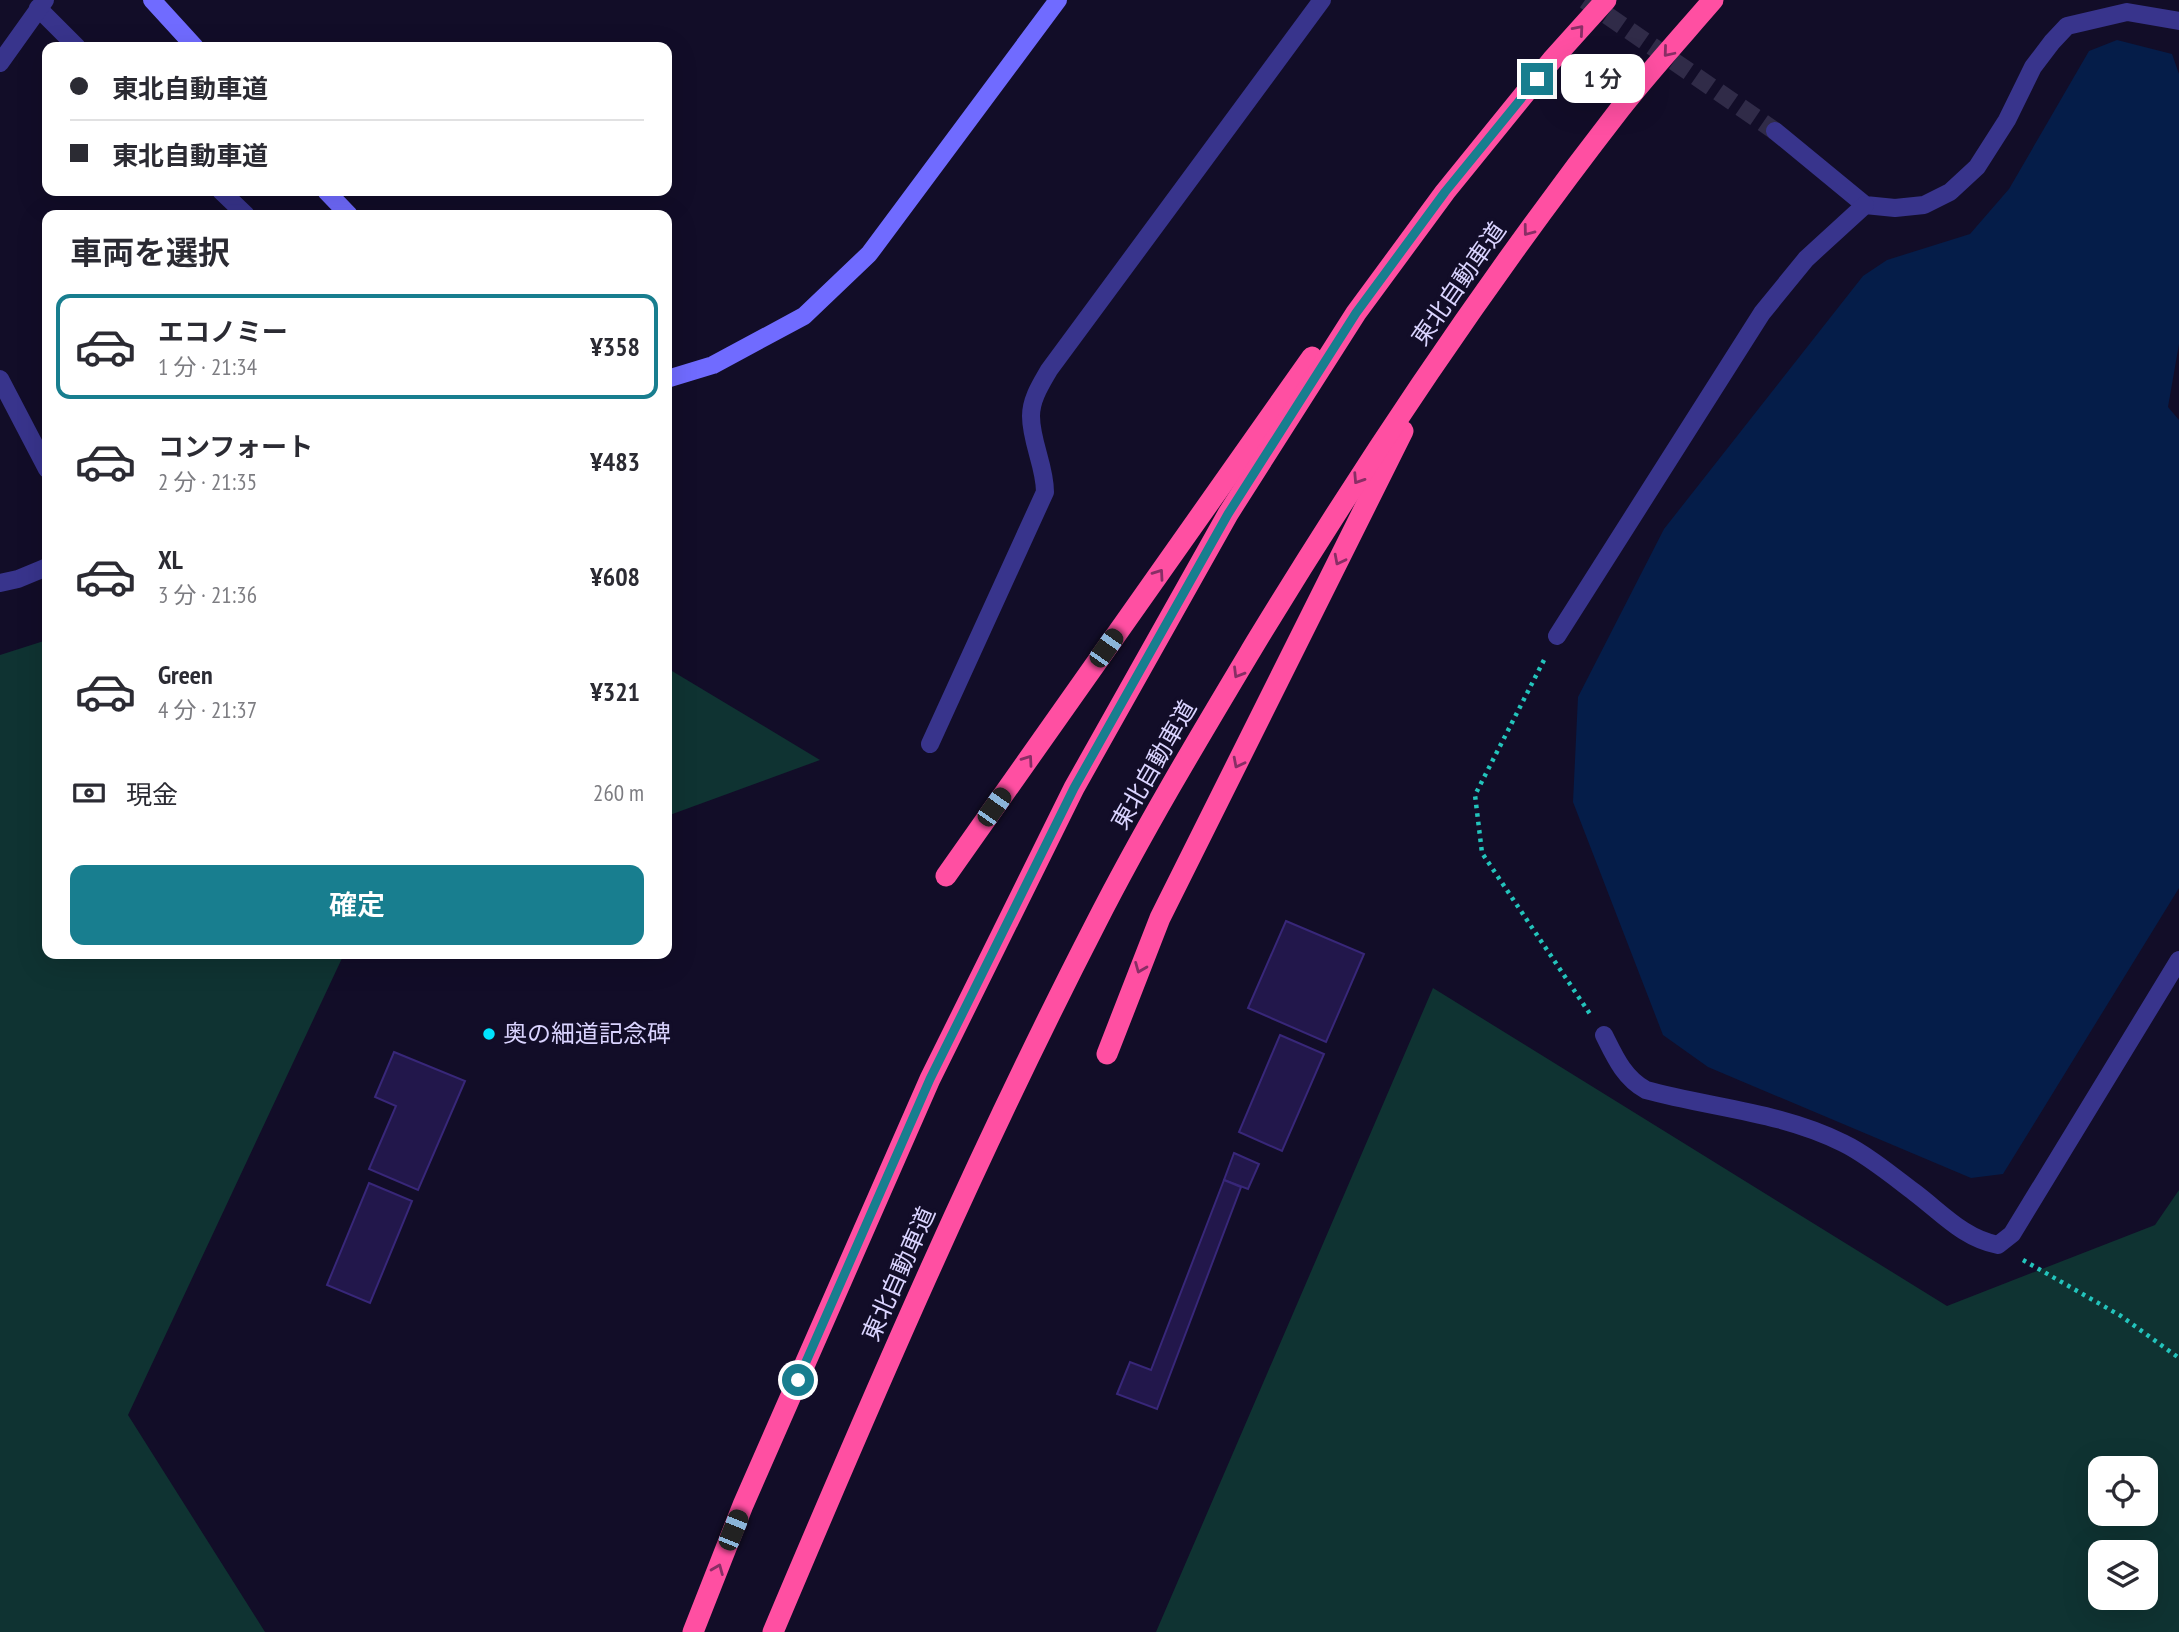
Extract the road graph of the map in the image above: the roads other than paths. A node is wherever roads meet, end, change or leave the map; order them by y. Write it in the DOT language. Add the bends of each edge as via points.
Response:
graph roads {
  1 [pos="152,0"];
  2 [pos="1058,0"];
  3 [pos="1322,0"];
  4 [pos="1606,0"];
  5 [pos="1713,0"];
  6 [pos="41,4"];
  7 [pos="2179,21"];
  8 [pos="73,42"];
  9 [pos="190,42"];
  10 [pos="0,63"];
  11 [pos="1775,131"];
  12 [pos="1445,192"];
  13 [pos="226,196"];
  14 [pos="331,196"];
  15 [pos="1865,205"];
  16 [pos="241,210"];
  17 [pos="344,210"];
  18 [pos="1447,345"];
  19 [pos="672,378"];
  20 [pos="0,379"];
  21 [pos="42,459"];
  22 [pos="42,568"];
  23 [pos="0,583"];
  24 [pos="1557,636"];
  25 [pos="930,744"];
  26 [pos="946,876"];
  27 [pos="2179,960"];
  28 [pos="1604,1035"];
  29 [pos="1107,1054"];
  30 [pos="693,1632"];
  31 [pos="773,1632"];
  1 -- 9 [label="street"];
  2 -- 19 [label="street" via="869,254 804,316 713,366"];
  3 -- 25 [label="street" via="1037,391 1030,415 1045,492"];
  12 -- 4 [label="highway, 東北自動車道, one-way"];
  5 -- 18 [label="highway, 東北自動車道, one-way" via="1624,104"];
  6 -- 8 [label="street"];
  6 -- 10 [label="street"];
  7 -- 15 [label="street" via="2127,12 2067,26 2033,67 2007,120 1976,167 1950,192 1924,205"];
  11 -- 15 [label="street"];
  26 -- 12 [label="highway, one-way" via="1347,307"];
  30 -- 12 [label="highway, 東北自動車道, one-way" via="743,1505 930,1079 1074,788 1228,514 1356,313"];
  13 -- 16 [label="street"];
  14 -- 17 [label="street"];
  15 -- 24 [label="street" via="1806,259 1762,313"];
  18 -- 29 [label="highway, one-way" via="1160,918"];
  18 -- 31 [label="highway, 東北自動車道, one-way" via="1314,547 1097,920 944,1235"];
  20 -- 21 [label="street"];
  22 -- 23 [label="street"];
  27 -- 28 [label="street" via="2012,1234 1998,1245 1981,1242 1957,1228 1845,1144 1795,1124 1646,1090 1618,1065"];
}
